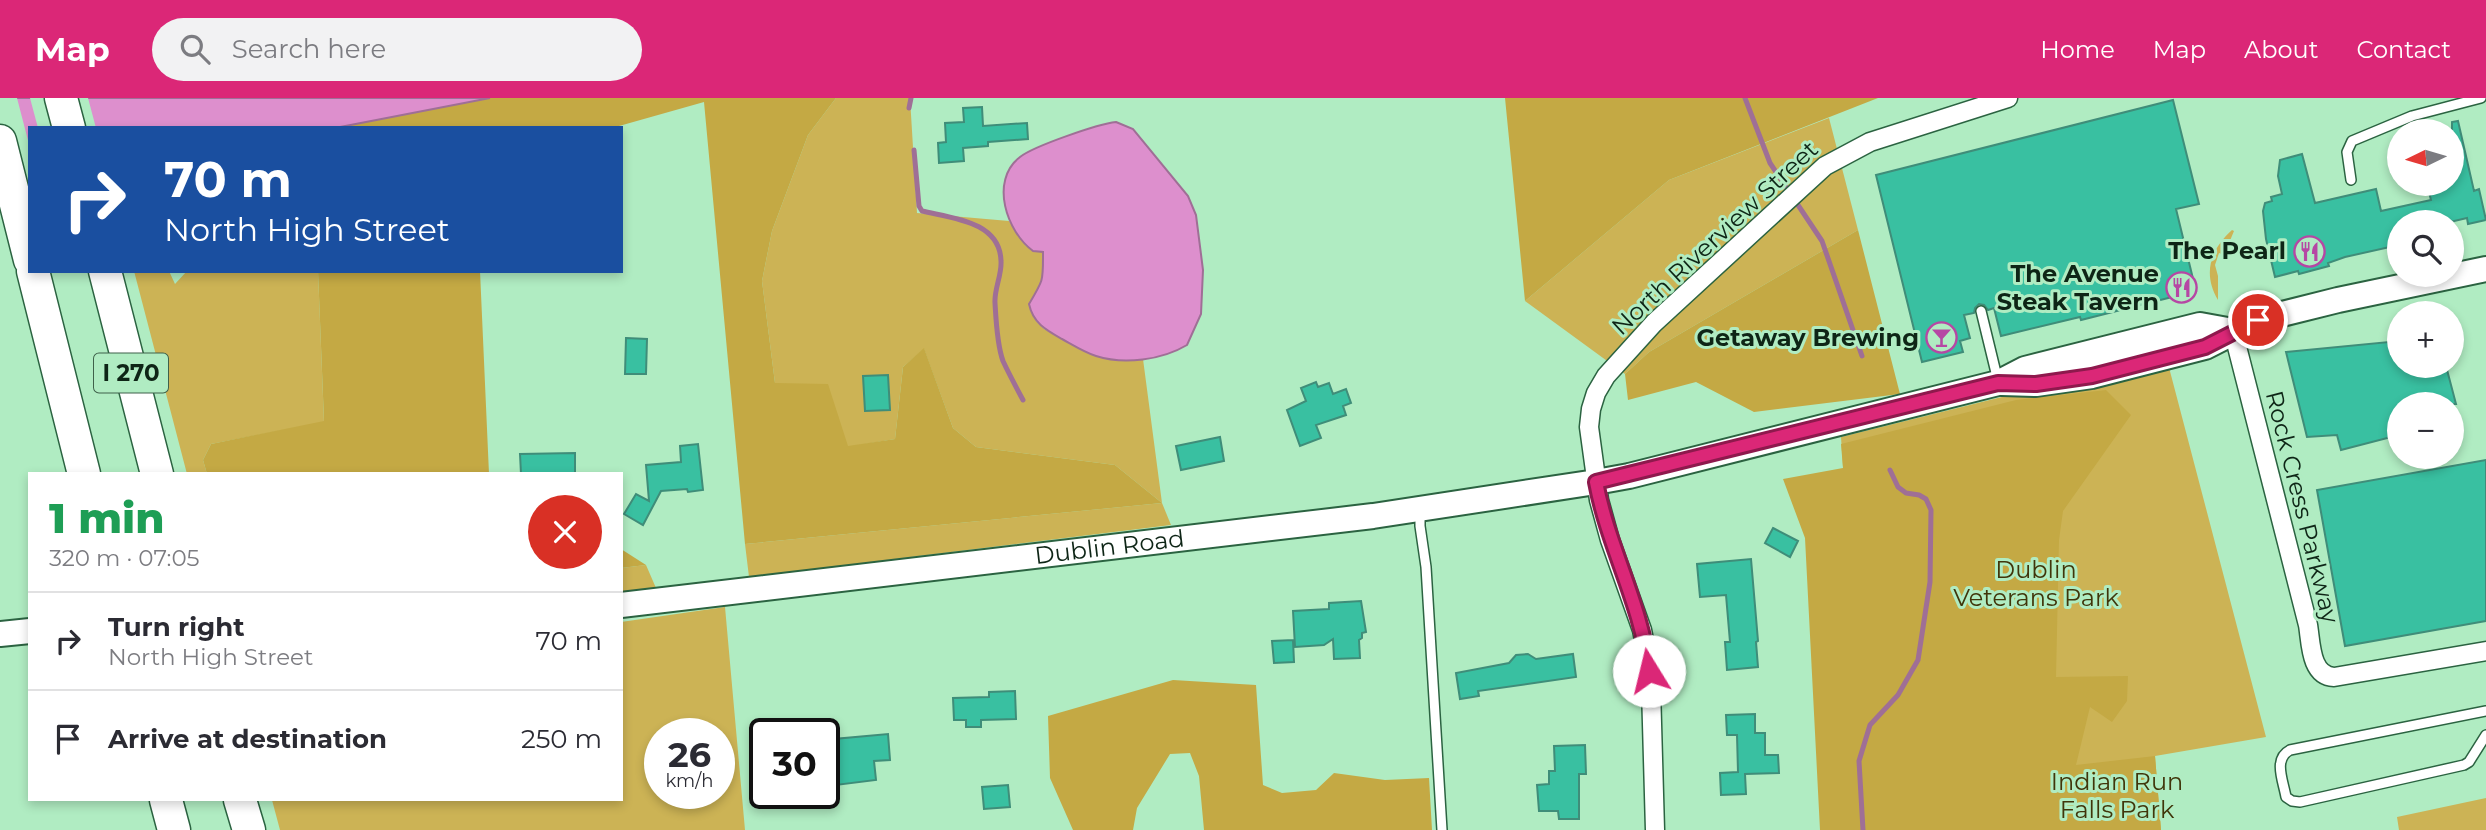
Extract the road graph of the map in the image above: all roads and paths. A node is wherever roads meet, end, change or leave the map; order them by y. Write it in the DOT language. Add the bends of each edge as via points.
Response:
graph roads {
  1 [pos="61,98"];
  2 [pos="2008,98"];
  3 [pos="2481,98"];
  4 [pos="68,126"];
  5 [pos="0,141"];
  6 [pos="2351,180"];
  7 [pos="28,252"];
  8 [pos="2486,269"];
  9 [pos="34,273"];
  10 [pos="106,273"];
  11 [pos="1981,312"];
  12 [pos="2233,331"];
  13 [pos="1998,383"];
  14 [pos="83,472"];
  15 [pos="156,472"];
  16 [pos="1596,482"];
  17 [pos="1420,510"];
  18 [pos="623,605"];
  19 [pos="28,631"];
  20 [pos="0,634"];
  21 [pos="2486,651"];
  22 [pos="2486,711"];
  23 [pos="2486,735"];
  24 [pos="166,801"];
  25 [pos="240,801"];
  26 [pos="174,830"];
  27 [pos="249,830"];
  28 [pos="1442,830"];
  29 [pos="1655,830"];
  1 -- 4 [label="highway"];
  2 -- 16 [label="street, North Riverview Street" via="1844,153 1814,175 1654,323 1596,393 1590,418"];
  3 -- 6 [label="lane" via="2412,116 2352,142 2347,152"];
  5 -- 7 [label="highway"];
  8 -- 12 [label="main road" via="2338,300"];
  9 -- 14 [label="highway, I 270"];
  10 -- 15 [label="highway, I 270"];
  11 -- 13 [label="lane"];
  12 -- 13 [label="main road, Dublin Road" via="2200,325 2025,369"];
  12 -- 21 [label="street, Rock Cress Parkway" via="2317,668 2326,677 2340,676"];
  13 -- 16 [label="main road, Dublin Road"];
  16 -- 17 [label="main road, Dublin Road"];
  16 -- 29 [label="street, North Riverview Street" via="1647,655"];
  17 -- 18 [label="main road, Dublin Road"];
  17 -- 28 [label="lane"];
  19 -- 20 [label="main road"];
  22 -- 23 [label="lane" via="2290,750 2279,761 2286,797 2300,802 2464,765"];
  24 -- 26 [label="highway"];
  25 -- 27 [label="highway"];
}
